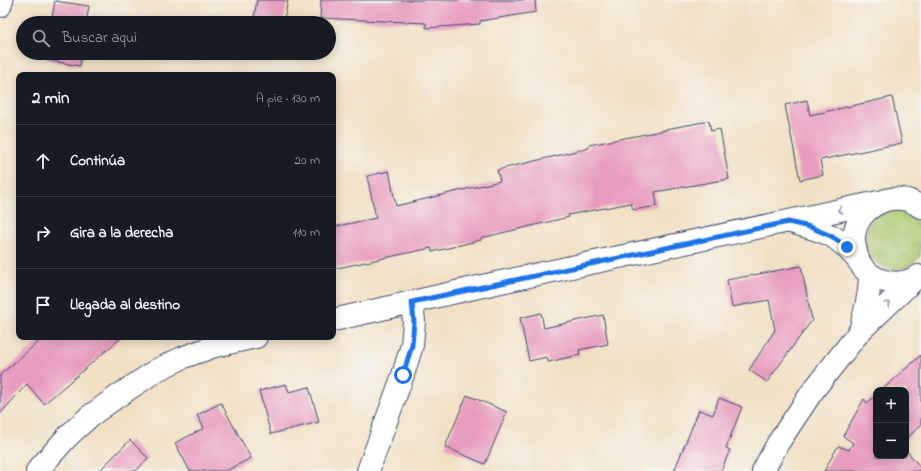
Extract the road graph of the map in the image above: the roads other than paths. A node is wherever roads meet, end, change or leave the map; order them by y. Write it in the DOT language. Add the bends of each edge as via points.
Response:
graph roads {
  1 [pos="2,0"];
  2 [pos="0,6"];
  3 [pos="921,192"];
  4 [pos="886,200"];
  5 [pos="921,207"];
  6 [pos="788,222"];
  7 [pos="865,268"];
  8 [pos="919,276"];
  9 [pos="412,302"];
  10 [pos="336,319"];
  11 [pos="860,331"];
  12 [pos="242,340"];
  13 [pos="37,471"];
  14 [pos="368,471"];
  15 [pos="763,471"];
  1 -- 2 [label="street"];
  3 -- 4 [label="street"];
  4 -- 5 [label="street" via="908,200"];
  4 -- 6 [label="street, one-way"];
  4 -- 7 [label="street" via="867,210 858,221 854,234 854,248"];
  6 -- 7 [label="street" via="810,227 831,236 847,247"];
  6 -- 9 [label="street"];
  7 -- 8 [label="street" via="880,280 893,283 905,282"];
  7 -- 11 [label="street" via="870,286"];
  11 -- 8 [label="street, one-way"];
  9 -- 10 [label="street"];
  9 -- 14 [label="street" via="412,345"];
  11 -- 15 [label="street" via="812,392"];
  12 -- 13 [label="street" via="215,346 157,370 90,416"];
}
